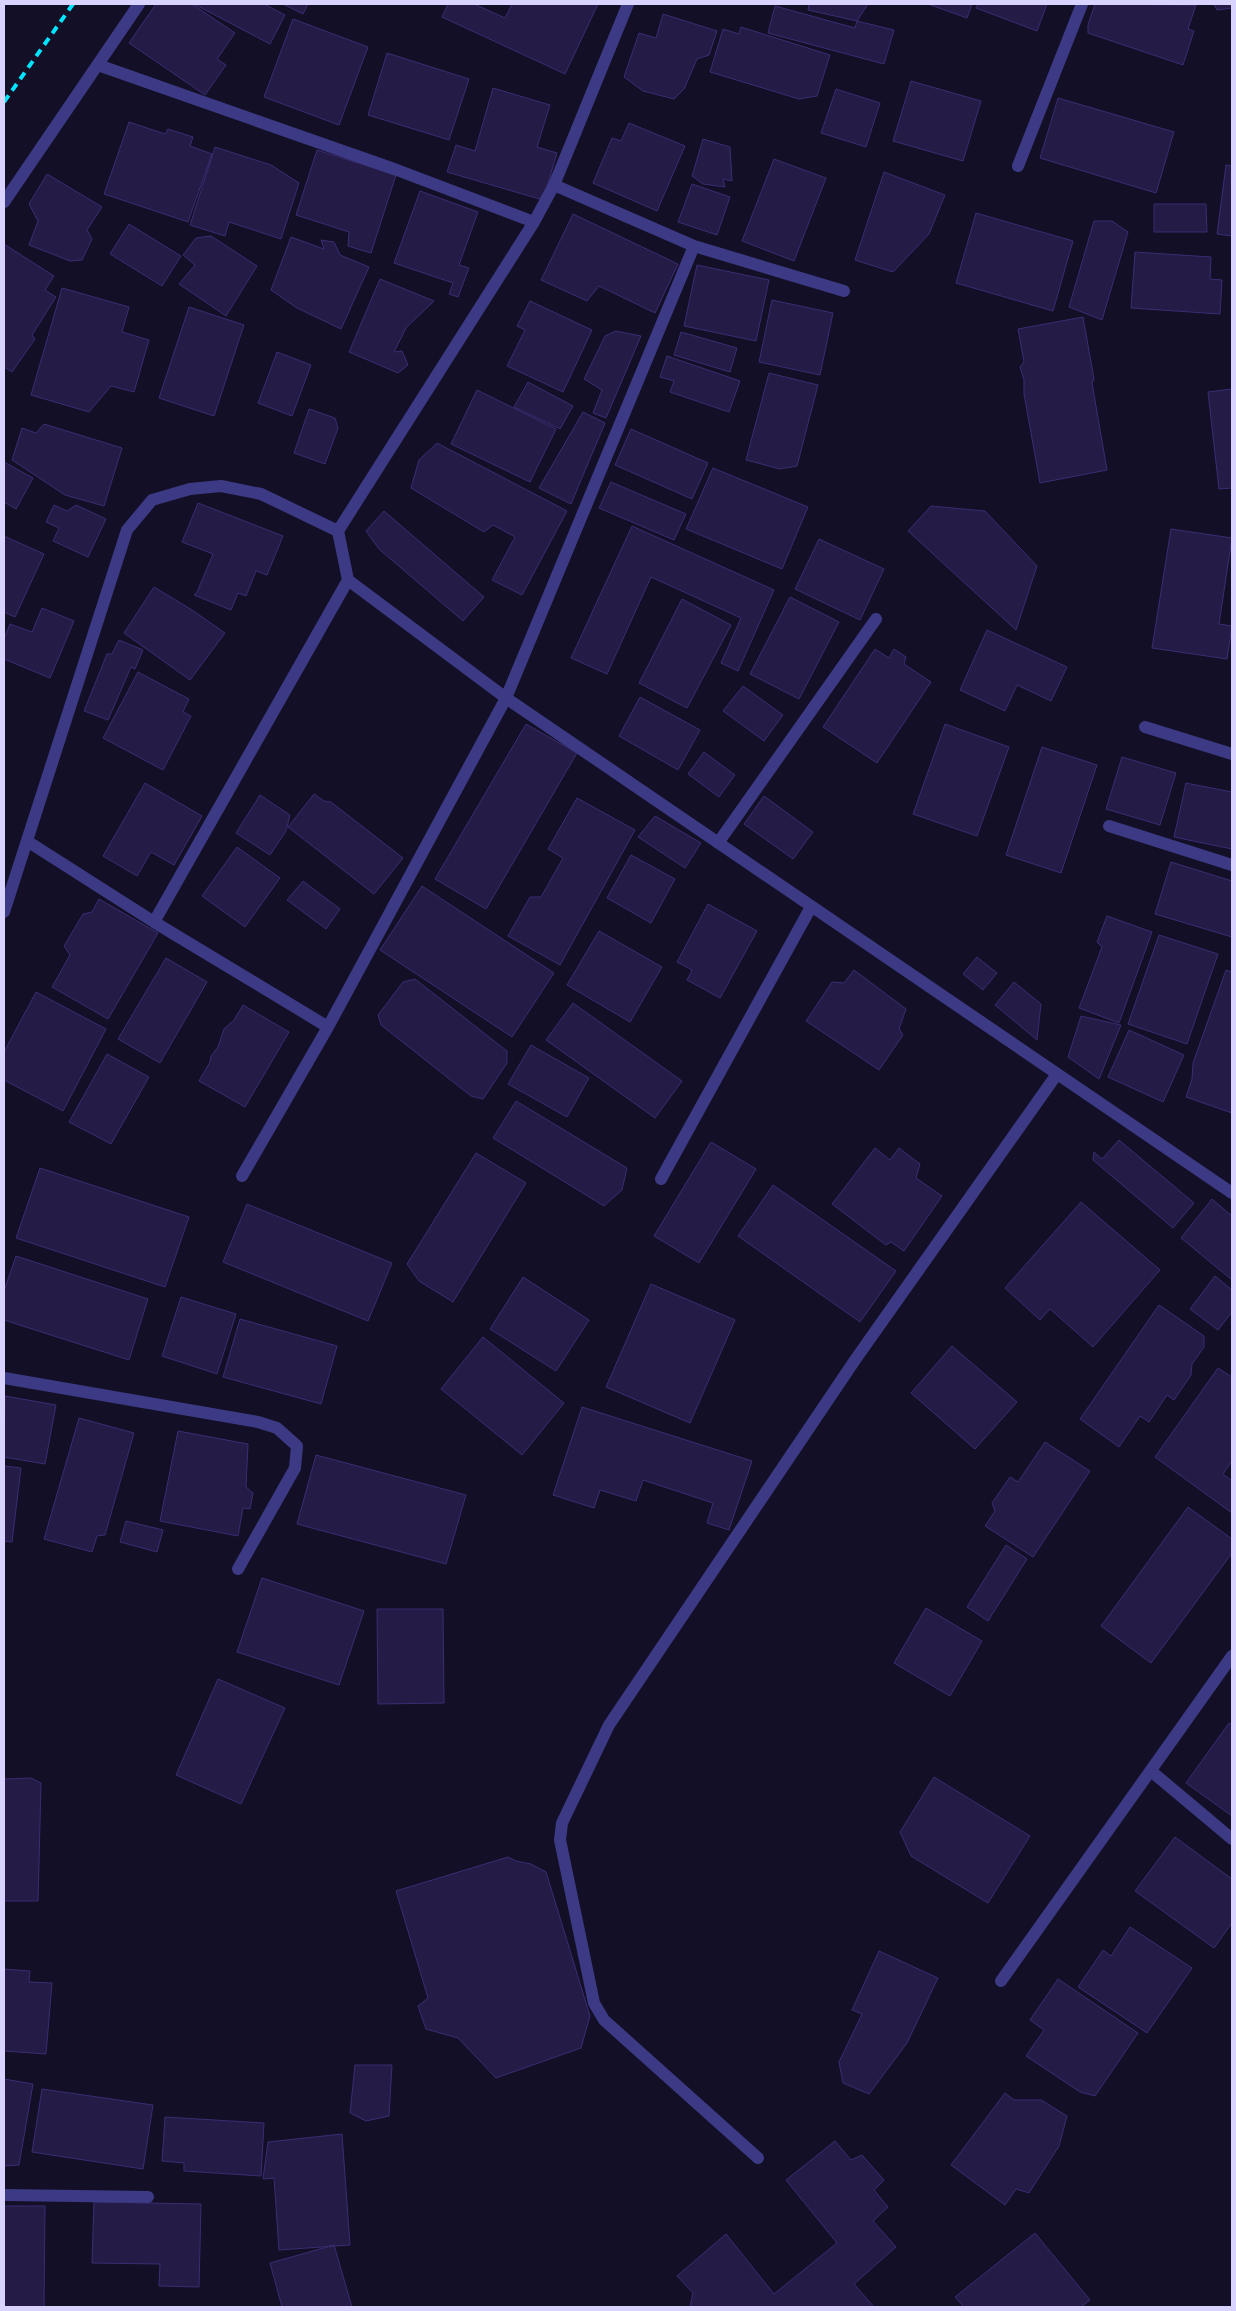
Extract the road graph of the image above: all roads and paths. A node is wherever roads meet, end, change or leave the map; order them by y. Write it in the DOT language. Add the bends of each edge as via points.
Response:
graph roads {
  1 [pos="139,4"];
  2 [pos="628,4"];
  3 [pos="1082,4"];
  4 [pos="98,65"];
  5 [pos="1018,166"];
  6 [pos="554,186"];
  7 [pos="4,202"];
  8 [pos="534,222"];
  9 [pos="694,246"];
  10 [pos="844,291"];
  11 [pos="338,530"];
  12 [pos="348,580"];
  13 [pos="876,618"];
  14 [pos="506,698"];
  15 [pos="1145,727"];
  16 [pos="1232,754"];
  17 [pos="1109,826"];
  18 [pos="27,841"];
  19 [pos="718,843"];
  20 [pos="1232,865"];
  21 [pos="811,907"];
  22 [pos="4,912"];
  23 [pos="154,922"];
  24 [pos="328,1027"];
  25 [pos="1057,1074"];
  26 [pos="242,1176"];
  27 [pos="661,1179"];
  28 [pos="1232,1192"];
  29 [pos="4,1378"];
  30 [pos="238,1569"];
  31 [pos="1232,1656"];
  32 [pos="1151,1771"];
  33 [pos="1232,1839"];
  34 [pos="1001,1981"];
  35 [pos="758,2158"];
  36 [pos="4,2195"];
  37 [pos="148,2197"];
  1 -- 4 [label="street"];
  2 -- 6 [label="street"];
  3 -- 5 [label="street"];
  4 -- 7 [label="street"];
  4 -- 8 [label="street" via="397,170"];
  6 -- 8 [label="street"];
  6 -- 9 [label="street"];
  8 -- 11 [label="street"];
  9 -- 10 [label="street"];
  9 -- 14 [label="street"];
  11 -- 12 [label="street"];
  11 -- 18 [label="street" via="261,494 221,486 190,489 152,500 127,530"];
  12 -- 14 [label="street"];
  12 -- 23 [label="street"];
  13 -- 19 [label="street"];
  14 -- 19 [label="street"];
  14 -- 24 [label="street"];
  15 -- 16 [label="street"];
  17 -- 20 [label="street"];
  18 -- 22 [label="street"];
  18 -- 23 [label="street"];
  19 -- 21 [label="street"];
  21 -- 25 [label="street"];
  21 -- 27 [label="street"];
  23 -- 24 [label="street"];
  24 -- 26 [label="street"];
  25 -- 28 [label="street"];
  25 -- 35 [label="street" via="855,1360 609,1725 562,1823 560,1840 594,2003 599,2012 604,2020"];
  29 -- 30 [label="street" via="277,1428 297,1446 295,1468"];
  31 -- 32 [label="street"];
  32 -- 33 [label="street"];
  32 -- 34 [label="street"];
  36 -- 37 [label="street"];
}
